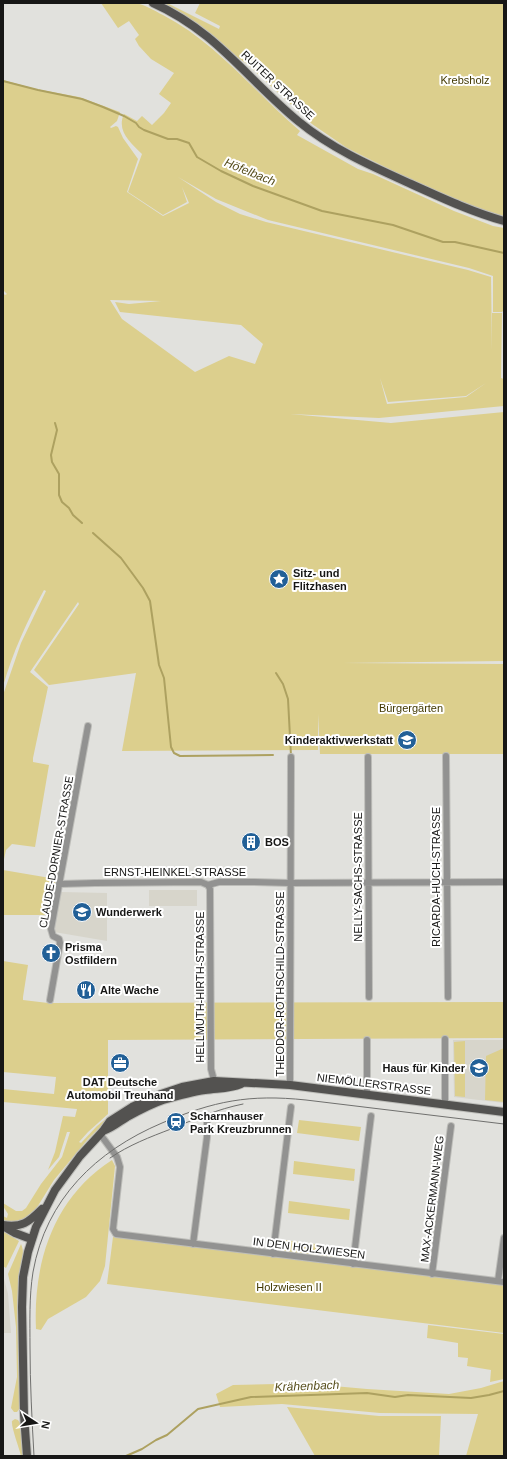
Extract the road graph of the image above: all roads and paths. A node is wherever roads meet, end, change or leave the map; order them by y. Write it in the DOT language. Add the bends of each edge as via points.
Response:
graph roads {
  1 [pos="153,3"];
  2 [pos="504,221"];
  3 [pos="88,726"];
  4 [pos="446,756"];
  5 [pos="291,757"];
  6 [pos="368,757"];
  7 [pos="368,882"];
  8 [pos="446,882"];
  9 [pos="504,882"];
  10 [pos="290,883"];
  11 [pos="60,884"];
  12 [pos="208,885"];
  13 [pos="369,997"];
  14 [pos="448,997"];
  15 [pos="50,1000"];
  16 [pos="445,1039"];
  17 [pos="367,1040"];
  18 [pos="215,1085"];
  19 [pos="290,1085"];
  20 [pos="367,1094"];
  21 [pos="445,1104"];
  22 [pos="291,1107"];
  23 [pos="504,1112"];
  24 [pos="371,1116"];
  25 [pos="208,1120"];
  26 [pos="451,1126"];
  27 [pos="101,1133"];
  28 [pos="46,1204"];
  29 [pos="3,1225"];
  30 [pos="31,1238"];
  31 [pos="504,1238"];
  32 [pos="194,1244"];
  33 [pos="273,1254"];
  34 [pos="353,1264"];
  35 [pos="432,1274"];
  36 [pos="501,1282"];
  37 [pos="27,1456"];
  1 -- 2 [label="main road, RUITER STRASSE" via="206,34 288,113 329,144 448,200"];
  3 -- 11 [label="street, CLAUDE-DORNIER-STRASSE"];
  4 -- 8 [label="street, RICARDA-HUCH-STRASSE"];
  5 -- 10 [label="street, THEODOR-ROTHSCHILD-STRASSE"];
  6 -- 7 [label="street, NELLY-SACHS-STRASSE"];
  7 -- 8 [label="street, THEODOR-ROTHSCHILD-STRASSE"];
  7 -- 10 [label="street, THEODOR-ROTHSCHILD-STRASSE"];
  7 -- 13 [label="street, NELLY-SACHS-STRASSE"];
  8 -- 9 [label="street, THEODOR-ROTHSCHILD-STRASSE"];
  8 -- 14 [label="street, RICARDA-HUCH-STRASSE"];
  10 -- 12 [label="street, ERNST-HEINKEL-STRASSE" via="219,882"];
  10 -- 19 [label="street, THEODOR-ROTHSCHILD-STRASSE"];
  11 -- 12 [label="street, ERNST-HEINKEL-STRASSE" via="201,882"];
  11 -- 15 [label="street, CLAUDE-DORNIER-STRASSE" via="51,932 60,943"];
  12 -- 18 [label="street, HELLMUTH-HIRTH-STRASSE" via="211,1068"];
  16 -- 21 [label="street"];
  17 -- 20 [label="street"];
  18 -- 19 [label="main road, NIEMÖLLERSTRASSE" via="228,1081"];
  18 -- 27 [label="main road, NIEMÖLLERSTRASSE" via="161,1101"];
  19 -- 20 [label="main road, NIEMÖLLERSTRASSE"];
  20 -- 21 [label="main road, NIEMÖLLERSTRASSE"];
  21 -- 23 [label="main road, NIEMÖLLERSTRASSE"];
  22 -- 33 [label="street"];
  24 -- 34 [label="street"];
  25 -- 32 [label="street"];
  26 -- 35 [label="street, MAX-ACKERMANN-WEG"];
  27 -- 28 [label="main road, NIEMÖLLERSTRASSE" via="74,1163"];
  27 -- 32 [label="street, IN DEN HOLZWIESEN" via="120,1167 113,1232 124,1236"];
  28 -- 29 [label="main road" via="24,1223 14,1226"];
  28 -- 30 [label="main road, NIEMÖLLERSTRASSE"];
  29 -- 30 [label="main road" via="15,1233"];
  30 -- 37 [label="main road, NIEMÖLLERSTRASSE" via="22,1300"];
  31 -- 36 [label="street"];
  32 -- 33 [label="street, IN DEN HOLZWIESEN"];
  33 -- 34 [label="street, IN DEN HOLZWIESEN"];
  34 -- 35 [label="street, IN DEN HOLZWIESEN"];
  35 -- 36 [label="street, IN DEN HOLZWIESEN"];
}
